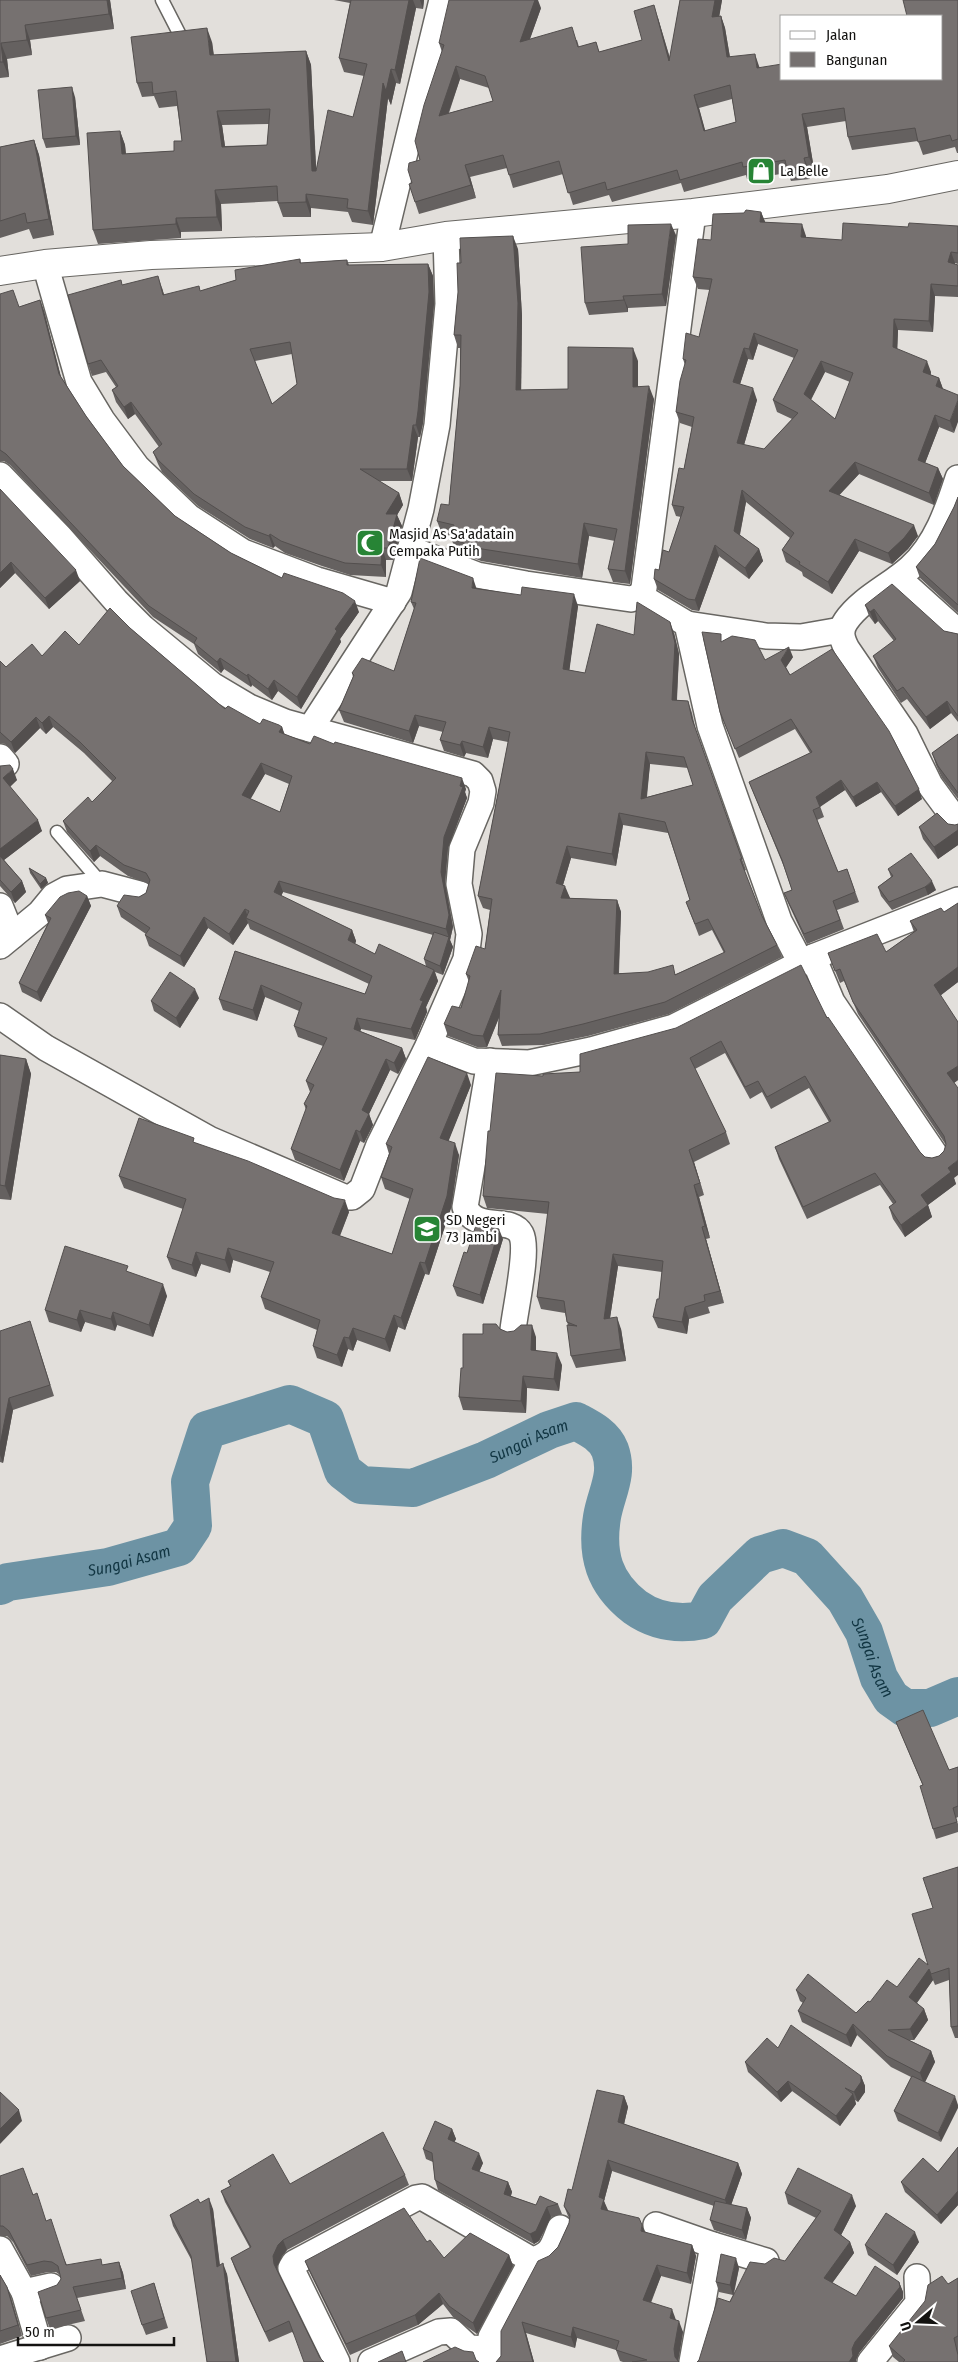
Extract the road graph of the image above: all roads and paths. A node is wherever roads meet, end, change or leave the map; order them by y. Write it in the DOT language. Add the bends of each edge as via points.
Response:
graph roads {
  1 [pos="162,0"];
  2 [pos="442,0"];
  3 [pos="182,39"];
  4 [pos="958,175"];
  5 [pos="693,213"];
  6 [pos="446,236"];
  7 [pos="382,247"];
  8 [pos="45,264"];
  9 [pos="0,272"];
  10 [pos="0,475"];
  11 [pos="958,478"];
  12 [pos="410,549"];
  13 [pos="898,578"];
  14 [pos="640,596"];
  15 [pos="393,602"];
  16 [pos="687,624"];
  17 [pos="842,630"];
  18 [pos="958,632"];
  19 [pos="310,729"];
  20 [pos="958,823"];
  21 [pos="57,832"];
  22 [pos="102,884"];
  23 [pos="140,894"];
  24 [pos="958,900"];
  25 [pos="0,906"];
  26 [pos="6,941"];
  27 [pos="807,960"];
  28 [pos="0,1016"];
  29 [pos="429,1044"];
  30 [pos="490,1062"];
  31 [pos="936,1156"];
  32 [pos="512,1330"];
  33 [pos="656,2225"];
  34 [pos="560,2228"];
  35 [pos="713,2245"];
  36 [pos="0,2249"];
  37 [pos="532,2260"];
  38 [pos="766,2260"];
  39 [pos="917,2277"];
  40 [pos="51,2286"];
  41 [pos="24,2292"];
  42 [pos="68,2338"];
  43 [pos="40,2347"];
  44 [pos="490,2356"];
  45 [pos="0,2359"];
  46 [pos="337,2362"];
  47 [pos="372,2362"];
  48 [pos="692,2362"];
  49 [pos="870,2362"];
  1 -- 3 [label="lane"];
  2 -- 7 [label="street"];
  4 -- 5 [label="street" via="888,188"];
  5 -- 6 [label="street"];
  5 -- 14 [label="street" via="644,588"];
  6 -- 7 [label="street"];
  6 -- 12 [label="street" via="448,304 437,425"];
  7 -- 8 [label="street" via="151,255"];
  8 -- 9 [label="street"];
  8 -- 15 [label="street" via="79,382 102,420 150,480 189,517 243,552 318,580"];
  10 -- 19 [label="street" via="143,628 212,685 248,707"];
  11 -- 13 [label="street" via="947,514 912,567"];
  12 -- 14 [label="street" via="477,575 631,599"];
  12 -- 15 [label="street" via="399,592"];
  13 -- 17 [label="street" via="852,613"];
  13 -- 18 [label="street"];
  14 -- 16 [label="street"];
  15 -- 19 [label="street"];
  16 -- 17 [label="street" via="766,636 801,637"];
  16 -- 27 [label="street" via="710,726 779,921"];
  17 -- 20 [label="street" via="842,640 905,734 930,785"];
  19 -- 29 [label="street" via="473,774 480,781 483,791 481,803 462,848 459,884 469,934 466,959"];
  21 -- 22 [label="lane"];
  22 -- 23 [label="street"];
  22 -- 26 [label="street" via="67,889 54,896 40,913"];
  24 -- 27 [label="street"];
  25 -- 26 [label="street"];
  27 -- 30 [label="street" via="674,1026 591,1050 529,1063"];
  27 -- 31 [label="street"];
  28 -- 29 [label="street" via="46,1048 210,1139 344,1197 352,1197 362,1189 379,1145"];
  29 -- 30 [label="street" via="474,1061"];
  30 -- 32 [label="street" via="466,1207 477,1220 508,1225 522,1236 524,1250"];
  33 -- 35 [label="street"];
  34 -- 37 [label="street" via="550,2252"];
  35 -- 38 [label="street"];
  35 -- 48 [label="street"];
  36 -- 41 [label="street"];
  37 -- 44 [label="street" via="491,2337"];
  37 -- 46 [label="street" via="422,2197 416,2198 294,2263 292,2268"];
  39 -- 49 [label="street" via="918,2303"];
  40 -- 41 [label="street"];
  41 -- 43 [label="street"];
  42 -- 43 [label="street"];
  43 -- 45 [label="street"];
  44 -- 47 [label="street" via="469,2348 451,2331 438,2332"];
}
